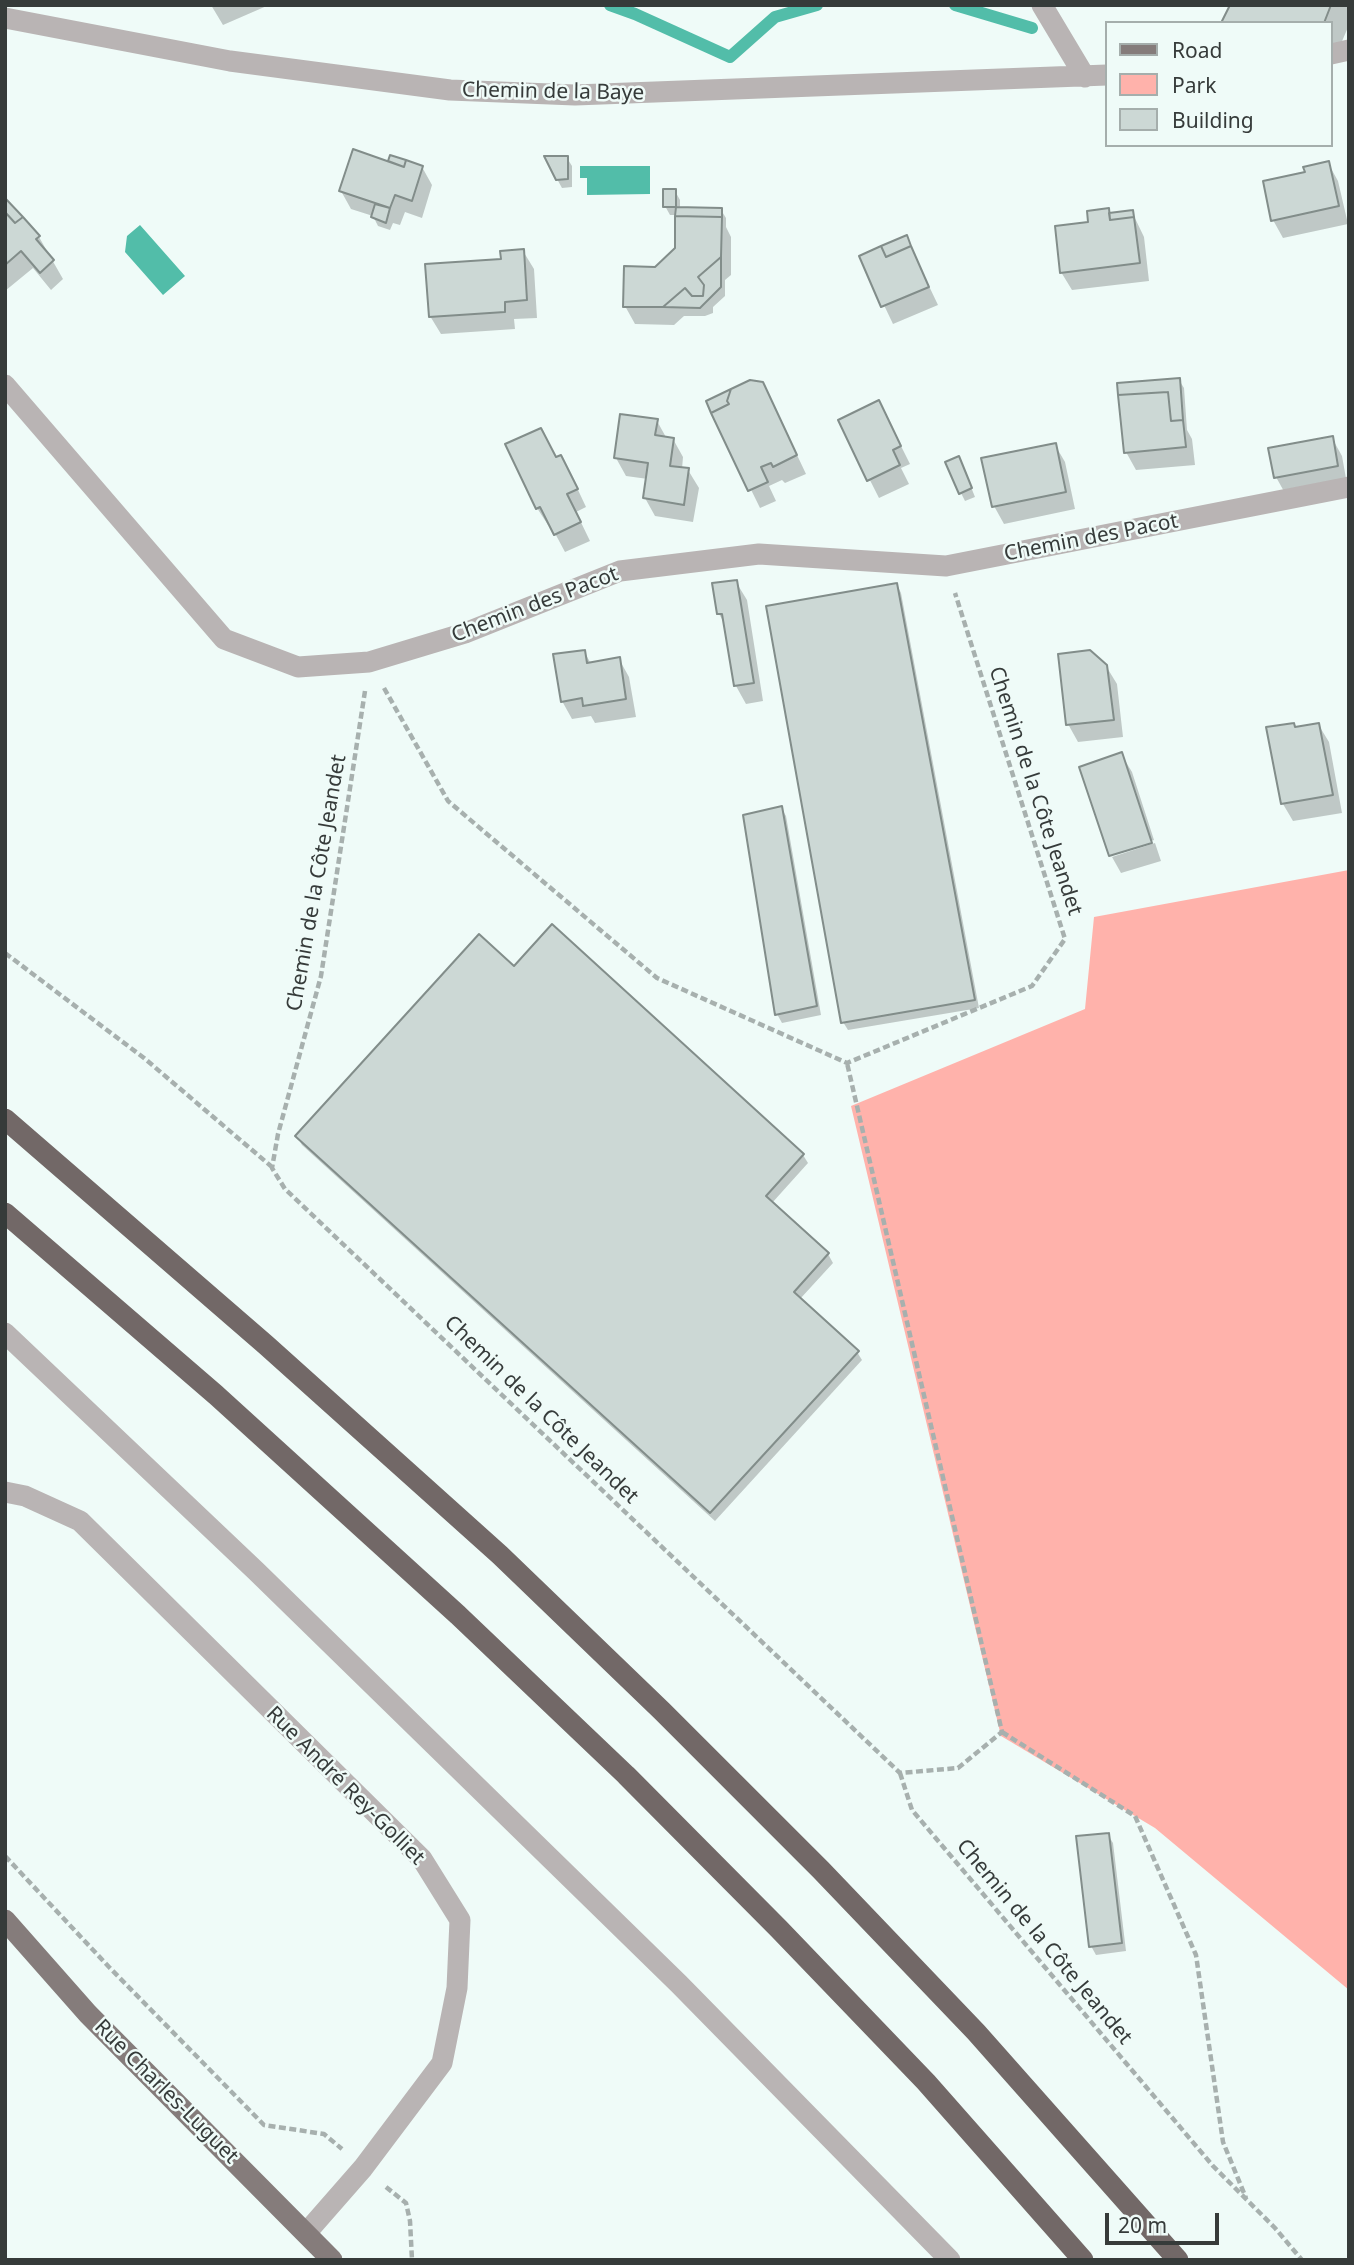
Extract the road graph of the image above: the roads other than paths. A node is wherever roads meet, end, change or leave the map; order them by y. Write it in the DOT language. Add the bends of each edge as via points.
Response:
graph roads {
  1 [pos="1042,5"];
  2 [pos="5,18"];
  3 [pos="1106,75"];
  4 [pos="1084,77"];
  5 [pos="5,385"];
  6 [pos="1349,487"];
  7 [pos="5,1119"];
  8 [pos="5,1213"];
  9 [pos="5,1333"];
  10 [pos="5,1492"];
  11 [pos="5,1920"];
  12 [pos="307,2232"];
  13 [pos="332,2260"];
  14 [pos="950,2260"];
  15 [pos="1083,2260"];
  16 [pos="1178,2260"];
  1 -- 4 [label="street"];
  2 -- 4 [label="street, Chemin de la Baye" via="230,61 450,90 575,95"];
  3 -- 4 [label="street, Chemin de la Baye"];
  5 -- 6 [label="street, Chemin des Pacot" via="224,639 298,667 369,662 465,633 620,572 759,554 946,566"];
  7 -- 16 [label="highway" via="500,1555 662,1711 976,2032"];
  8 -- 15 [label="highway" via="237,1413 626,1774 926,2082"];
  9 -- 14 [label="street" via="266,1580 679,1984"];
  10 -- 12 [label="street, Rue André Rey-Golliet" via="80,1521 422,1859 460,1920 457,1989 442,2063 363,2168"];
  11 -- 12 [label="main road, Rue Charles-Luguet" via="88,2014"];
  12 -- 13 [label="main road, Rue Charles-Luguet"];
}
